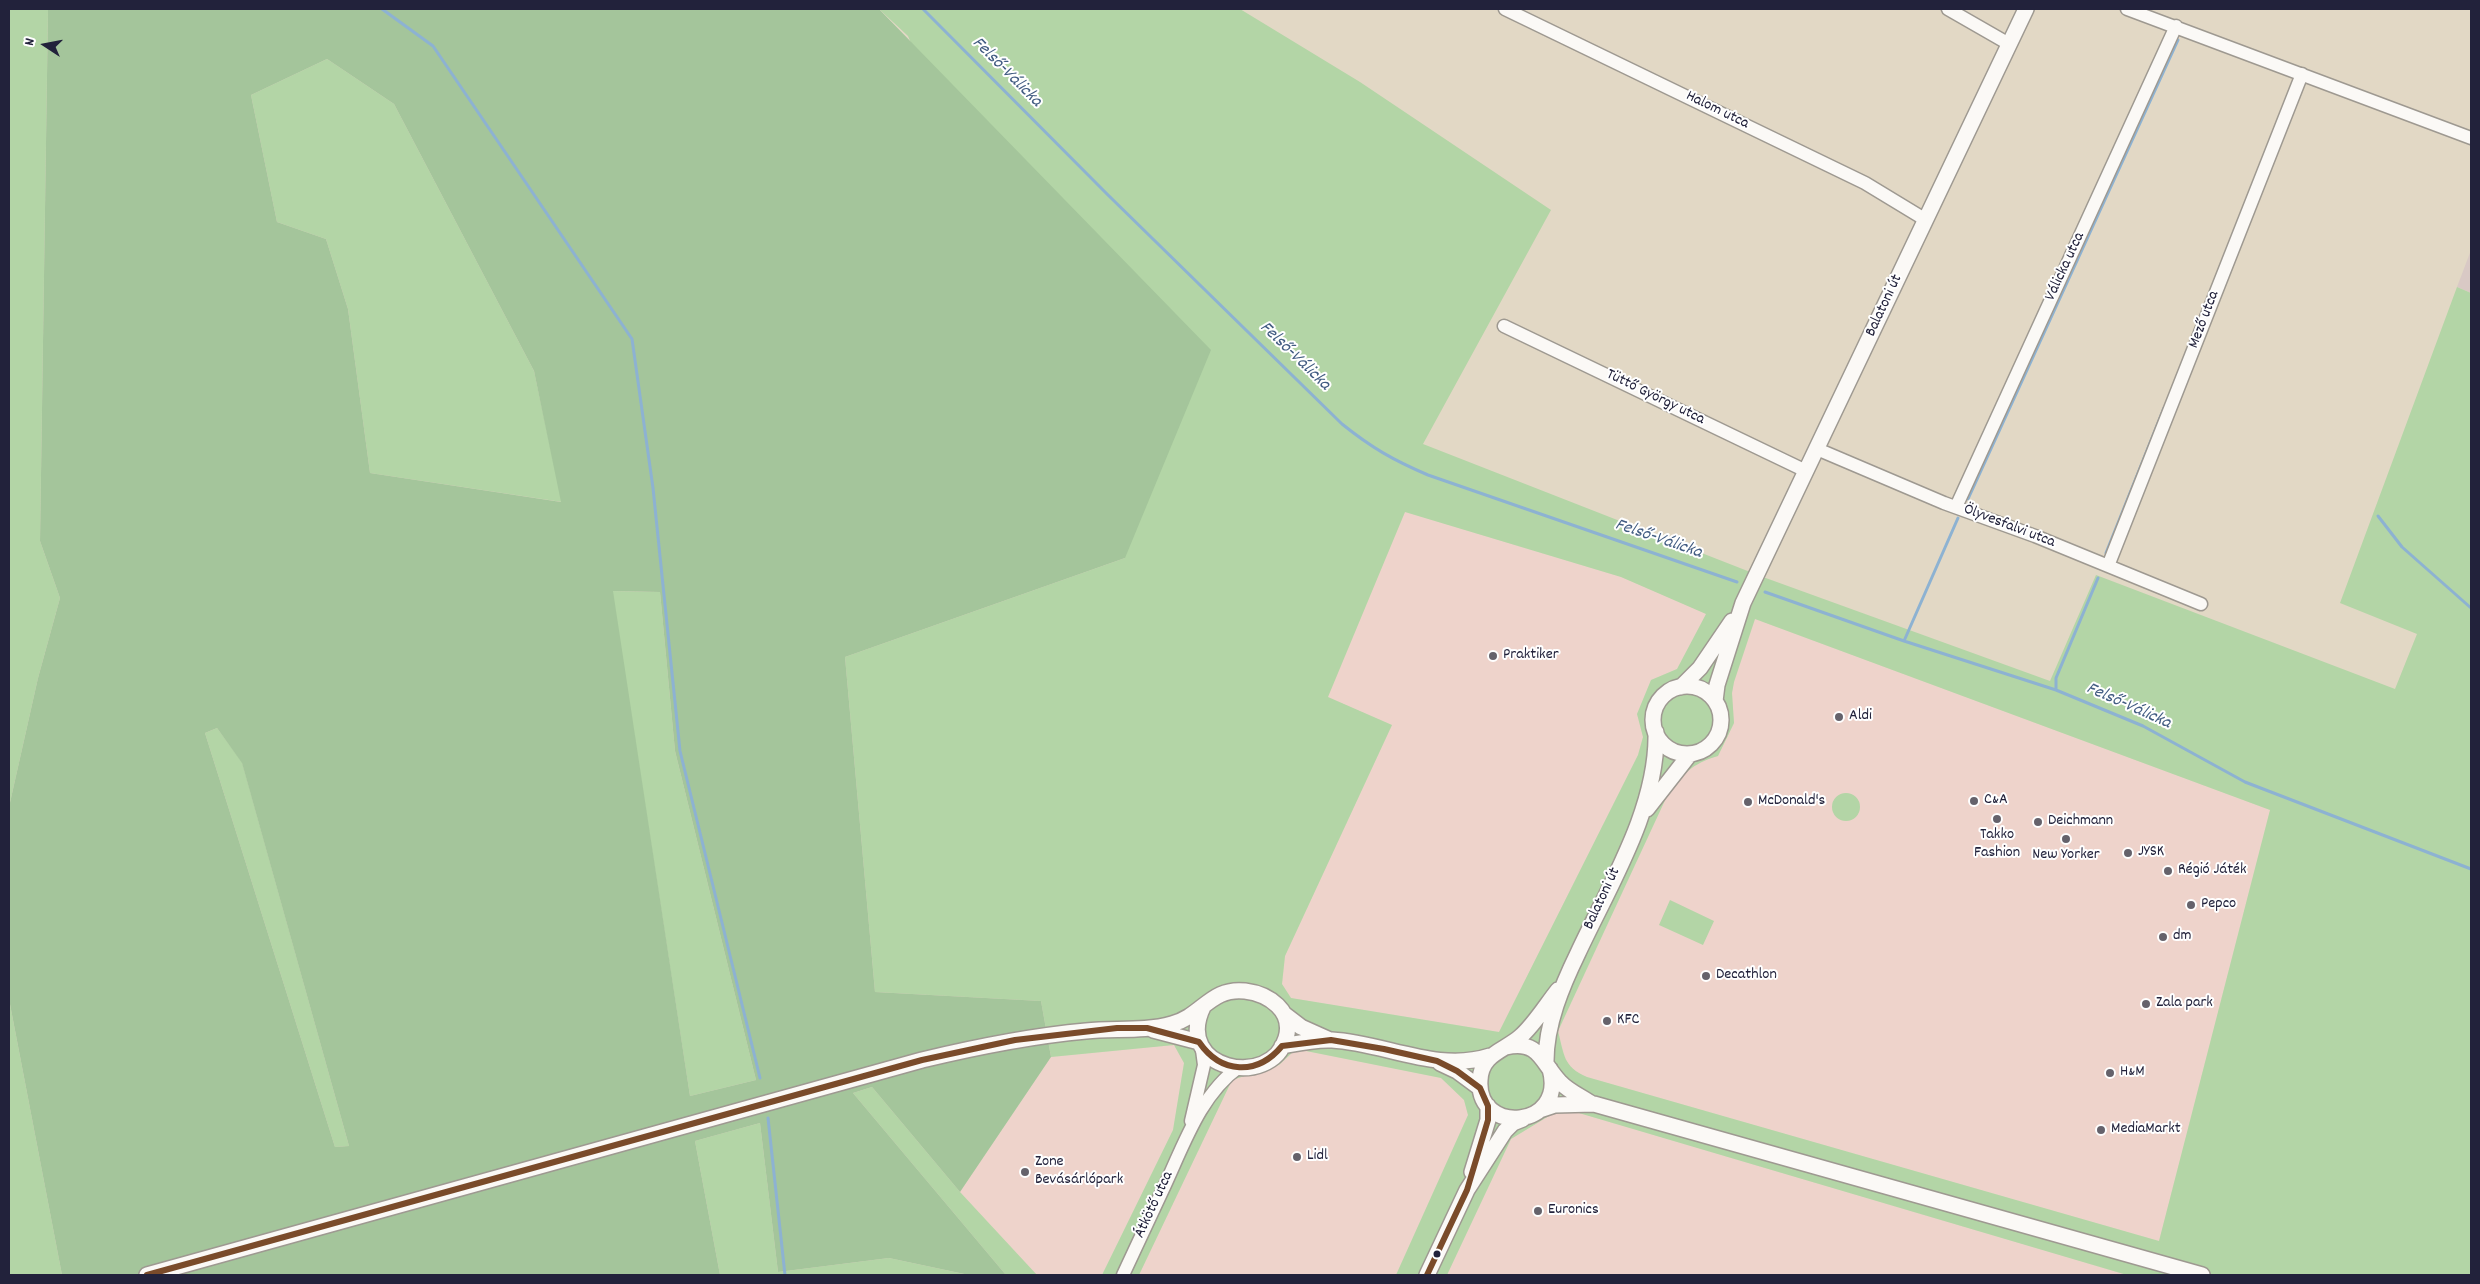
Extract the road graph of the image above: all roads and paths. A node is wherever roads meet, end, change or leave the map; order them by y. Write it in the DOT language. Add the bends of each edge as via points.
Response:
graph roads {
  1 [pos="1505,9"];
  2 [pos="1948,9"];
  3 [pos="2026,9"];
  4 [pos="2127,9"];
  5 [pos="2176,26"];
  6 [pos="2009,44"];
  7 [pos="2302,74"];
  8 [pos="2471,138"];
  9 [pos="1926,220"];
  10 [pos="1504,326"];
  11 [pos="1817,449"];
  12 [pos="1806,471"];
  13 [pos="1956,507"];
  14 [pos="2108,566"];
  15 [pos="1743,603"];
  16 [pos="2201,604"];
  17 [pos="1681,687"];
  18 [pos="1715,702"];
  19 [pos="1656,732"];
  20 [pos="1690,754"];
  21 [pos="1643,814"];
  22 [pos="1564,983"];
  23 [pos="1202,1007"];
  24 [pos="1284,1014"];
  25 [pos="1147,1028"];
  26 [pos="1331,1040"];
  27 [pos="1201,1046"];
  28 [pos="1282,1046"];
  29 [pos="1505,1047"];
  30 [pos="1490,1056"];
  31 [pos="1436,1061"];
  32 [pos="1548,1065"];
  33 [pos="1239,1067"];
  34 [pos="1480,1088"];
  35 [pos="1594,1104"];
  36 [pos="1488,1106"];
  37 [pos="1540,1110"];
  38 [pos="1524,1118"];
  39 [pos="1187,1136"];
  40 [pos="1467,1190"];
  41 [pos="147,1275"];
  42 [pos="1123,1275"];
  43 [pos="1427,1275"];
  44 [pos="2202,1275"];
  1 -- 9 [label="street, Halom utca" via="1865,183"];
  2 -- 6 [label="street"];
  3 -- 6 [label="main road, Balatoni út"];
  4 -- 5 [label="street"];
  5 -- 7 [label="street"];
  5 -- 13 [label="street, Válicka utca"];
  6 -- 9 [label="main road, Balatoni út"];
  7 -- 8 [label="street"];
  7 -- 14 [label="street, Mező utca"];
  9 -- 11 [label="main road, Balatoni út"];
  10 -- 12 [label="street, Tüttő György utca"];
  11 -- 12 [label="main road, Balatoni út"];
  11 -- 13 [label="street, Ölyvesfalvi utca"];
  12 -- 15 [label="main road, Balatoni út"];
  13 -- 14 [label="street, Ölyvesfalvi utca"];
  14 -- 16 [label="street, Ölyvesfalvi utca"];
  15 -- 17 [label="main road, Balatoni út" via="1700,668"];
  15 -- 18 [label="main road, Balatoni út" via="1717,685"];
  17 -- 18 [label="main road" via="1700,689"];
  17 -- 19 [label="main road" via="1667,693 1659,702 1654,715"];
  18 -- 20 [label="main road" via="1721,717 1719,732 1710,745"];
  19 -- 20 [label="main road" via="1667,747 1678,753"];
  19 -- 21 [label="main road, Balatoni út" via="1654,764"];
  20 -- 21 [label="main road, Balatoni út"];
  21 -- 22 [label="main road, Balatoni út"];
  22 -- 29 [label="main road" via="1527,1030"];
  22 -- 32 [label="main road" via="1546,1044"];
  23 -- 24 [label="main road" via="1217,995 1244,991 1266,996"];
  23 -- 25 [label="main road" via="1172,1024"];
  23 -- 27 [label="main road" via="1196,1028"];
  24 -- 26 [label="main road" via="1301,1027"];
  24 -- 28 [label="main road" via="1288,1030"];
  25 -- 27 [label="main road"];
  25 -- 41 [label="main road" via="1085,1030 922,1060"];
  26 -- 28 [label="main road"];
  26 -- 31 [label="main road"];
  27 -- 33 [label="main road" via="1215,1061"];
  27 -- 39 [label="street, Átkötő utca" via="1204,1065"];
  28 -- 33 [label="main road" via="1273,1058 1262,1065"];
  29 -- 30 [label="main road"];
  29 -- 32 [label="main road" via="1531,1049"];
  30 -- 31 [label="main road" via="1475,1061"];
  30 -- 34 [label="main road" via="1480,1074"];
  31 -- 34 [label="main road"];
  32 -- 35 [label="main road" via="1560,1082"];
  32 -- 37 [label="main road" via="1552,1088"];
  33 -- 39 [label="street, Átkötő utca" via="1214,1091"];
  34 -- 36 [label="main road"];
  35 -- 37 [label="main road" via="1555,1105"];
  35 -- 44 [label="main road"];
  36 -- 38 [label="main road" via="1505,1117"];
  36 -- 40 [label="main road" via="1488,1120"];
  37 -- 38 [label="main road"];
  38 -- 40 [label="main road" via="1505,1131"];
  39 -- 42 [label="street, Átkötő utca"];
  40 -- 43 [label="main road"];
}
